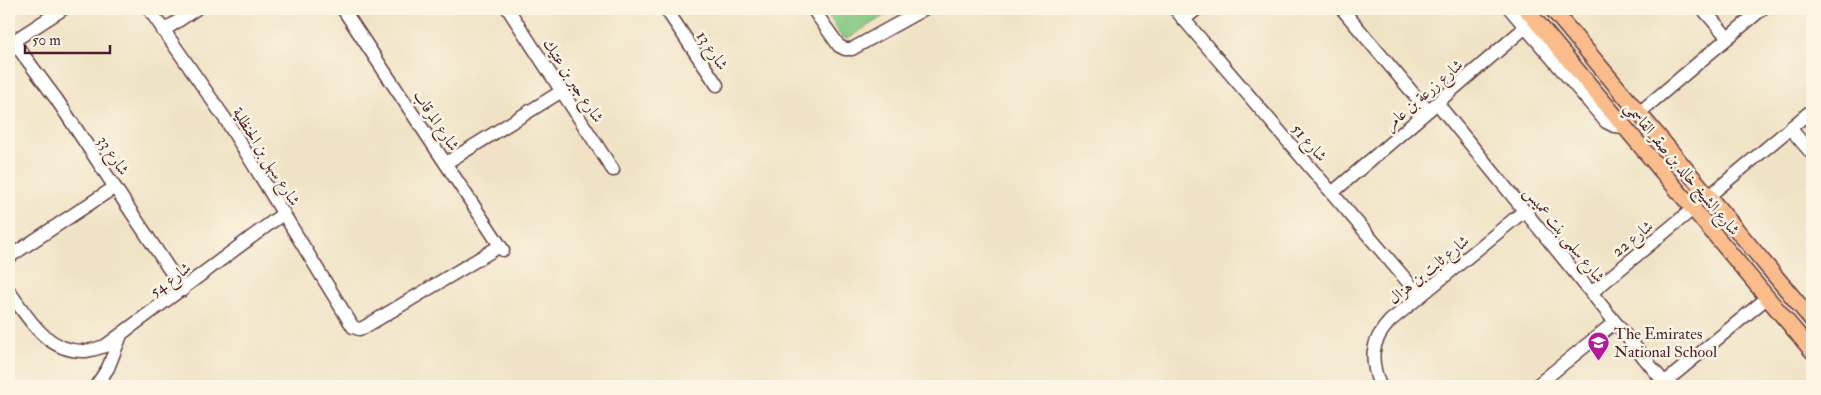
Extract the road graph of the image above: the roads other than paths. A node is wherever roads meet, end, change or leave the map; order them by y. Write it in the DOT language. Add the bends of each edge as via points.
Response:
graph roads {
  1 [pos="64,9"];
  2 [pos="148,9"];
  3 [pos="196,9"];
  4 [pos="343,9"];
  5 [pos="508,9"];
  6 [pos="666,9"];
  7 [pos="814,9"];
  8 [pos="924,9"];
  9 [pos="1175,9"];
  10 [pos="1197,9"];
  11 [pos="1342,9"];
  12 [pos="1510,9"];
  13 [pos="1552,9"];
  14 [pos="1703,9"];
  15 [pos="1762,9"];
  16 [pos="1529,18"];
  17 [pos="1183,20"];
  18 [pos="163,31"];
  19 [pos="1728,38"];
  20 [pos="11,42"];
  21 [pos="717,85"];
  22 [pos="562,91"];
  23 [pos="1432,107"];
  24 [pos="1812,110"];
  25 [pos="1639,113"];
  26 [pos="1790,128"];
  27 [pos="1812,154"];
  28 [pos="446,163"];
  29 [pos="613,170"];
  30 [pos="115,186"];
  31 [pos="1332,194"];
  32 [pos="1709,196"];
  33 [pos="1694,208"];
  34 [pos="1524,210"];
  35 [pos="284,213"];
  36 [pos="9,257"];
  37 [pos="182,290"];
  38 [pos="9,291"];
  39 [pos="1591,293"];
  40 [pos="1420,296"];
  41 [pos="1768,297"];
  42 [pos="1812,320"];
  43 [pos="1615,322"];
  44 [pos="351,325"];
  45 [pos="121,335"];
  46 [pos="1812,351"];
  47 [pos="1666,384"];
  48 [pos="96,386"];
  49 [pos="1380,386"];
  50 [pos="1536,386"];
  1 -- 20 [label="street"];
  2 -- 18 [label="street, شارع سهل بن الحنظلية"];
  3 -- 18 [label="street"];
  4 -- 28 [label="street, شارع المرقاب"];
  5 -- 22 [label="street, شارع جبر بن عتيك"];
  6 -- 21 [label="street, شارع 13"];
  7 -- 8 [label="street" via="839,46 845,49 852,49"];
  9 -- 17 [label="street, شارع 51"];
  10 -- 17 [label="street"];
  11 -- 23 [label="street, شارع سلمى بنت عميس"];
  12 -- 16 [label="street"];
  13 -- 25 [label="main road, شارع الشيخ خالد بن صقر القاسمي"];
  14 -- 19 [label="street"];
  15 -- 19 [label="street"];
  16 -- 23 [label="street, شارع زرعة بن عامر"];
  16 -- 33 [label="main road, شارع الشيخ خالد بن صقر القاسمي"];
  17 -- 31 [label="street, شارع 51"];
  18 -- 35 [label="street, شارع سهل بن الحنظلية" via="226,120"];
  19 -- 25 [label="street"];
  20 -- 30 [label="street, شارع 33" via="57,100"];
  22 -- 28 [label="street"];
  22 -- 29 [label="street, شارع جبر بن عتيك"];
  23 -- 31 [label="street, شارع زرعة بن عامر"];
  23 -- 34 [label="street, شارع سلمى بنت عميس"];
  24 -- 26 [label="street"];
  25 -- 32 [label="main road, شارع الشيخ خالد بن صقر القاسمي"];
  26 -- 27 [label="street"];
  26 -- 32 [label="street"];
  28 -- 44 [label="street, شارع المرقاب" via="501,248 363,328 356,329"];
  30 -- 36 [label="street"];
  30 -- 37 [label="street, شارع 33"];
  31 -- 40 [label="street, شارع 51"];
  32 -- 42 [label="main road, شارع الشيخ خالد بن صقر القاسمي"];
  33 -- 39 [label="street, شارع 22"];
  33 -- 41 [label="main road, شارع الشيخ خالد بن صقر القاسمي"];
  34 -- 39 [label="street, شارع سلمى بنت عميس"];
  34 -- 40 [label="street, شارع ثابت بن هزال"];
  35 -- 37 [label="street, شارع 54"];
  35 -- 44 [label="street, شارع سهل بن الحنظلية"];
  37 -- 45 [label="street, شارع 54"];
  38 -- 45 [label="street, شارع 54" via="48,340 66,348 86,351 105,346"];
  39 -- 43 [label="street, شارع سلمى بنت عميس"];
  40 -- 49 [label="street, شارع ثابت بن هزال" via="1381,330 1376,341 1374,365"];
  41 -- 46 [label="main road, شارع الشيخ خالد بن صقر القاسمي"];
  41 -- 47 [label="street"];
  43 -- 47 [label="street, شارع سلمى بنت عميس"];
  43 -- 50 [label="street"];
  45 -- 48 [label="street" via="108,368"];
}
